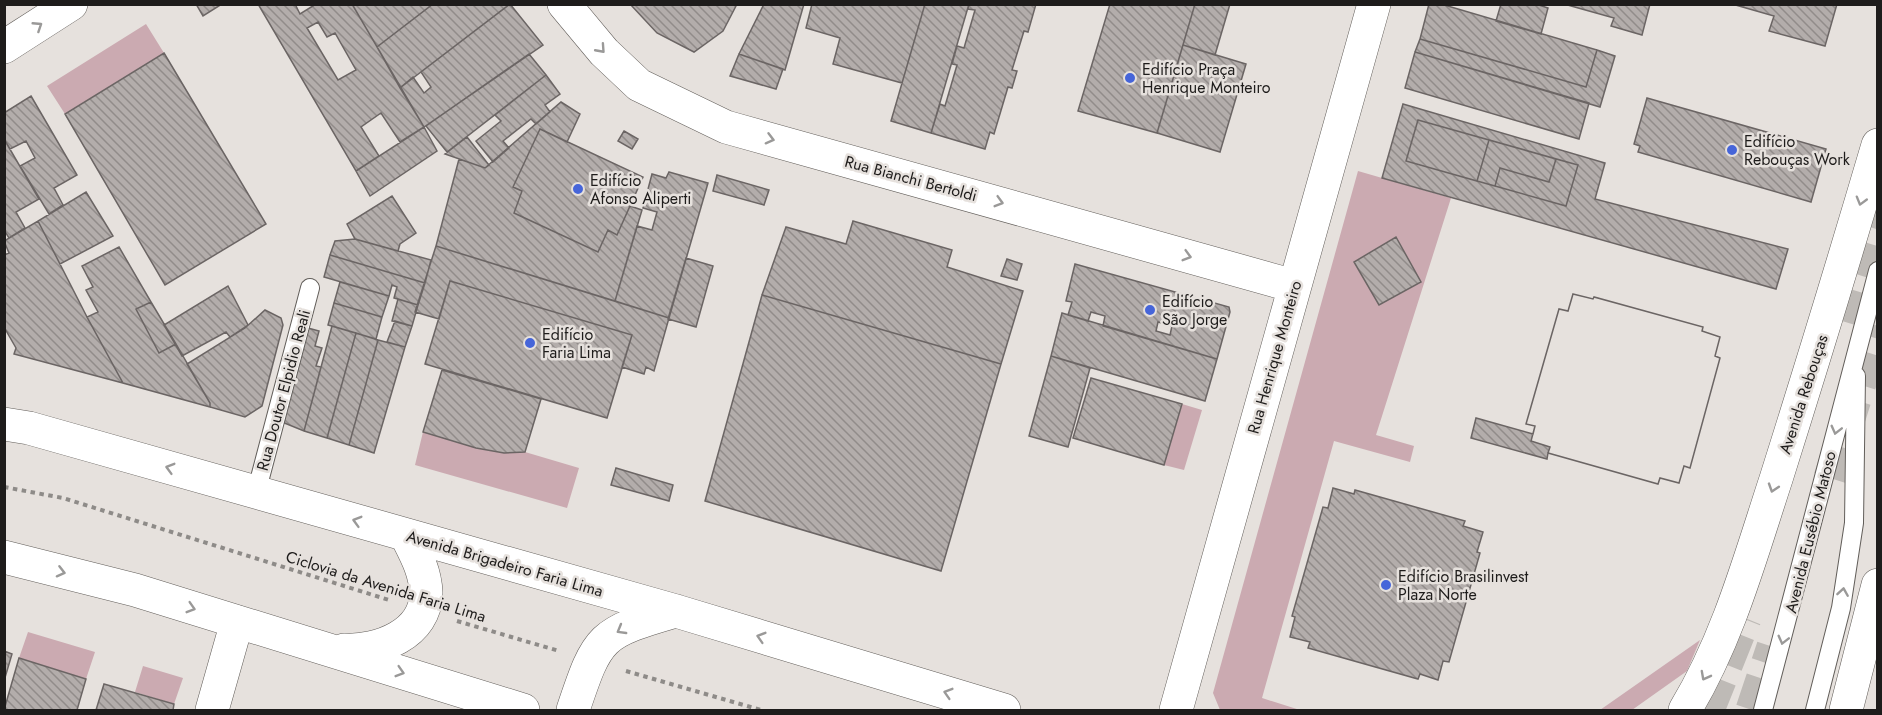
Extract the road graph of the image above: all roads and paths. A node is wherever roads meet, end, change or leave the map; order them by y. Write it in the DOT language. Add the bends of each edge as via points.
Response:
graph roads {
  1 [pos="71,4"];
  2 [pos="564,4"];
  3 [pos="1374,4"];
  4 [pos="4,47"];
  5 [pos="1878,145"];
  6 [pos="1878,272"];
  7 [pos="1294,286"];
  8 [pos="310,288"];
  9 [pos="1855,353"];
  10 [pos="4,424"];
  11 [pos="4,487"];
  12 [pos="255,493"];
  13 [pos="406,535"];
  14 [pos="4,557"];
  15 [pos="1878,585"];
  16 [pos="422,611"];
  17 [pos="676,611"];
  18 [pos="237,622"];
  19 [pos="324,649"];
  20 [pos="590,660"];
  21 [pos="212,711"];
  22 [pos="523,711"];
  23 [pos="573,711"];
  24 [pos="761,711"];
  25 [pos="1004,711"];
  26 [pos="1176,711"];
  27 [pos="1685,711"];
  28 [pos="1762,711"];
  29 [pos="1815,711"];
  30 [pos="1846,711"];
  4 -- 1 [label="main road, one-way"];
  2 -- 7 [label="main road, Rua Bianchi Bertoldi, one-way" via="604,52 639,85 726,127"];
  3 -- 7 [label="main road, Rua Henrique Monteiro"];
  5 -- 27 [label="main road, Avenida Rebouças, one-way" via="1814,363 1722,641"];
  6 -- 9 [label="lane, Avenida Eusébio Matoso"];
  7 -- 26 [label="main road, Rua Henrique Monteiro"];
  8 -- 12 [label="lane, Rua Doutor Elpidio Reali"];
  9 -- 28 [label="lane, Avenida Eusébio Matoso, one-way"];
  29 -- 9 [label="lane, Avenida Eusébio Matoso, one-way" via="1841,608 1854,523"];
  12 -- 10 [label="main road, Avenida Brigadeiro Faria Lima, one-way"];
  11 -- 16 [label="path, Ciclovia da Avenida Faria Lima" via="63,498"];
  13 -- 12 [label="main road, Avenida Brigadeiro Faria Lima, one-way"];
  13 -- 16 [label="main road" via="423,573 426,600"];
  13 -- 17 [label="main road, Avenida Brigadeiro Faria Lima"];
  14 -- 18 [label="main road, one-way" via="135,590"];
  15 -- 30 [label="main road"];
  16 -- 19 [label="main road" via="404,633 375,649"];
  16 -- 20 [label="path, Ciclovia da Avenida Faria Lima"];
  17 -- 20 [label="main road, one-way" via="625,626 605,639"];
  25 -- 17 [label="main road, Avenida Brigadeiro Faria Lima, one-way"];
  18 -- 19 [label="main road"];
  18 -- 21 [label="main road"];
  19 -- 22 [label="main road, one-way"];
  20 -- 23 [label="main road"];
  20 -- 24 [label="path, Ciclovia da Avenida Faria Lima"];
}
